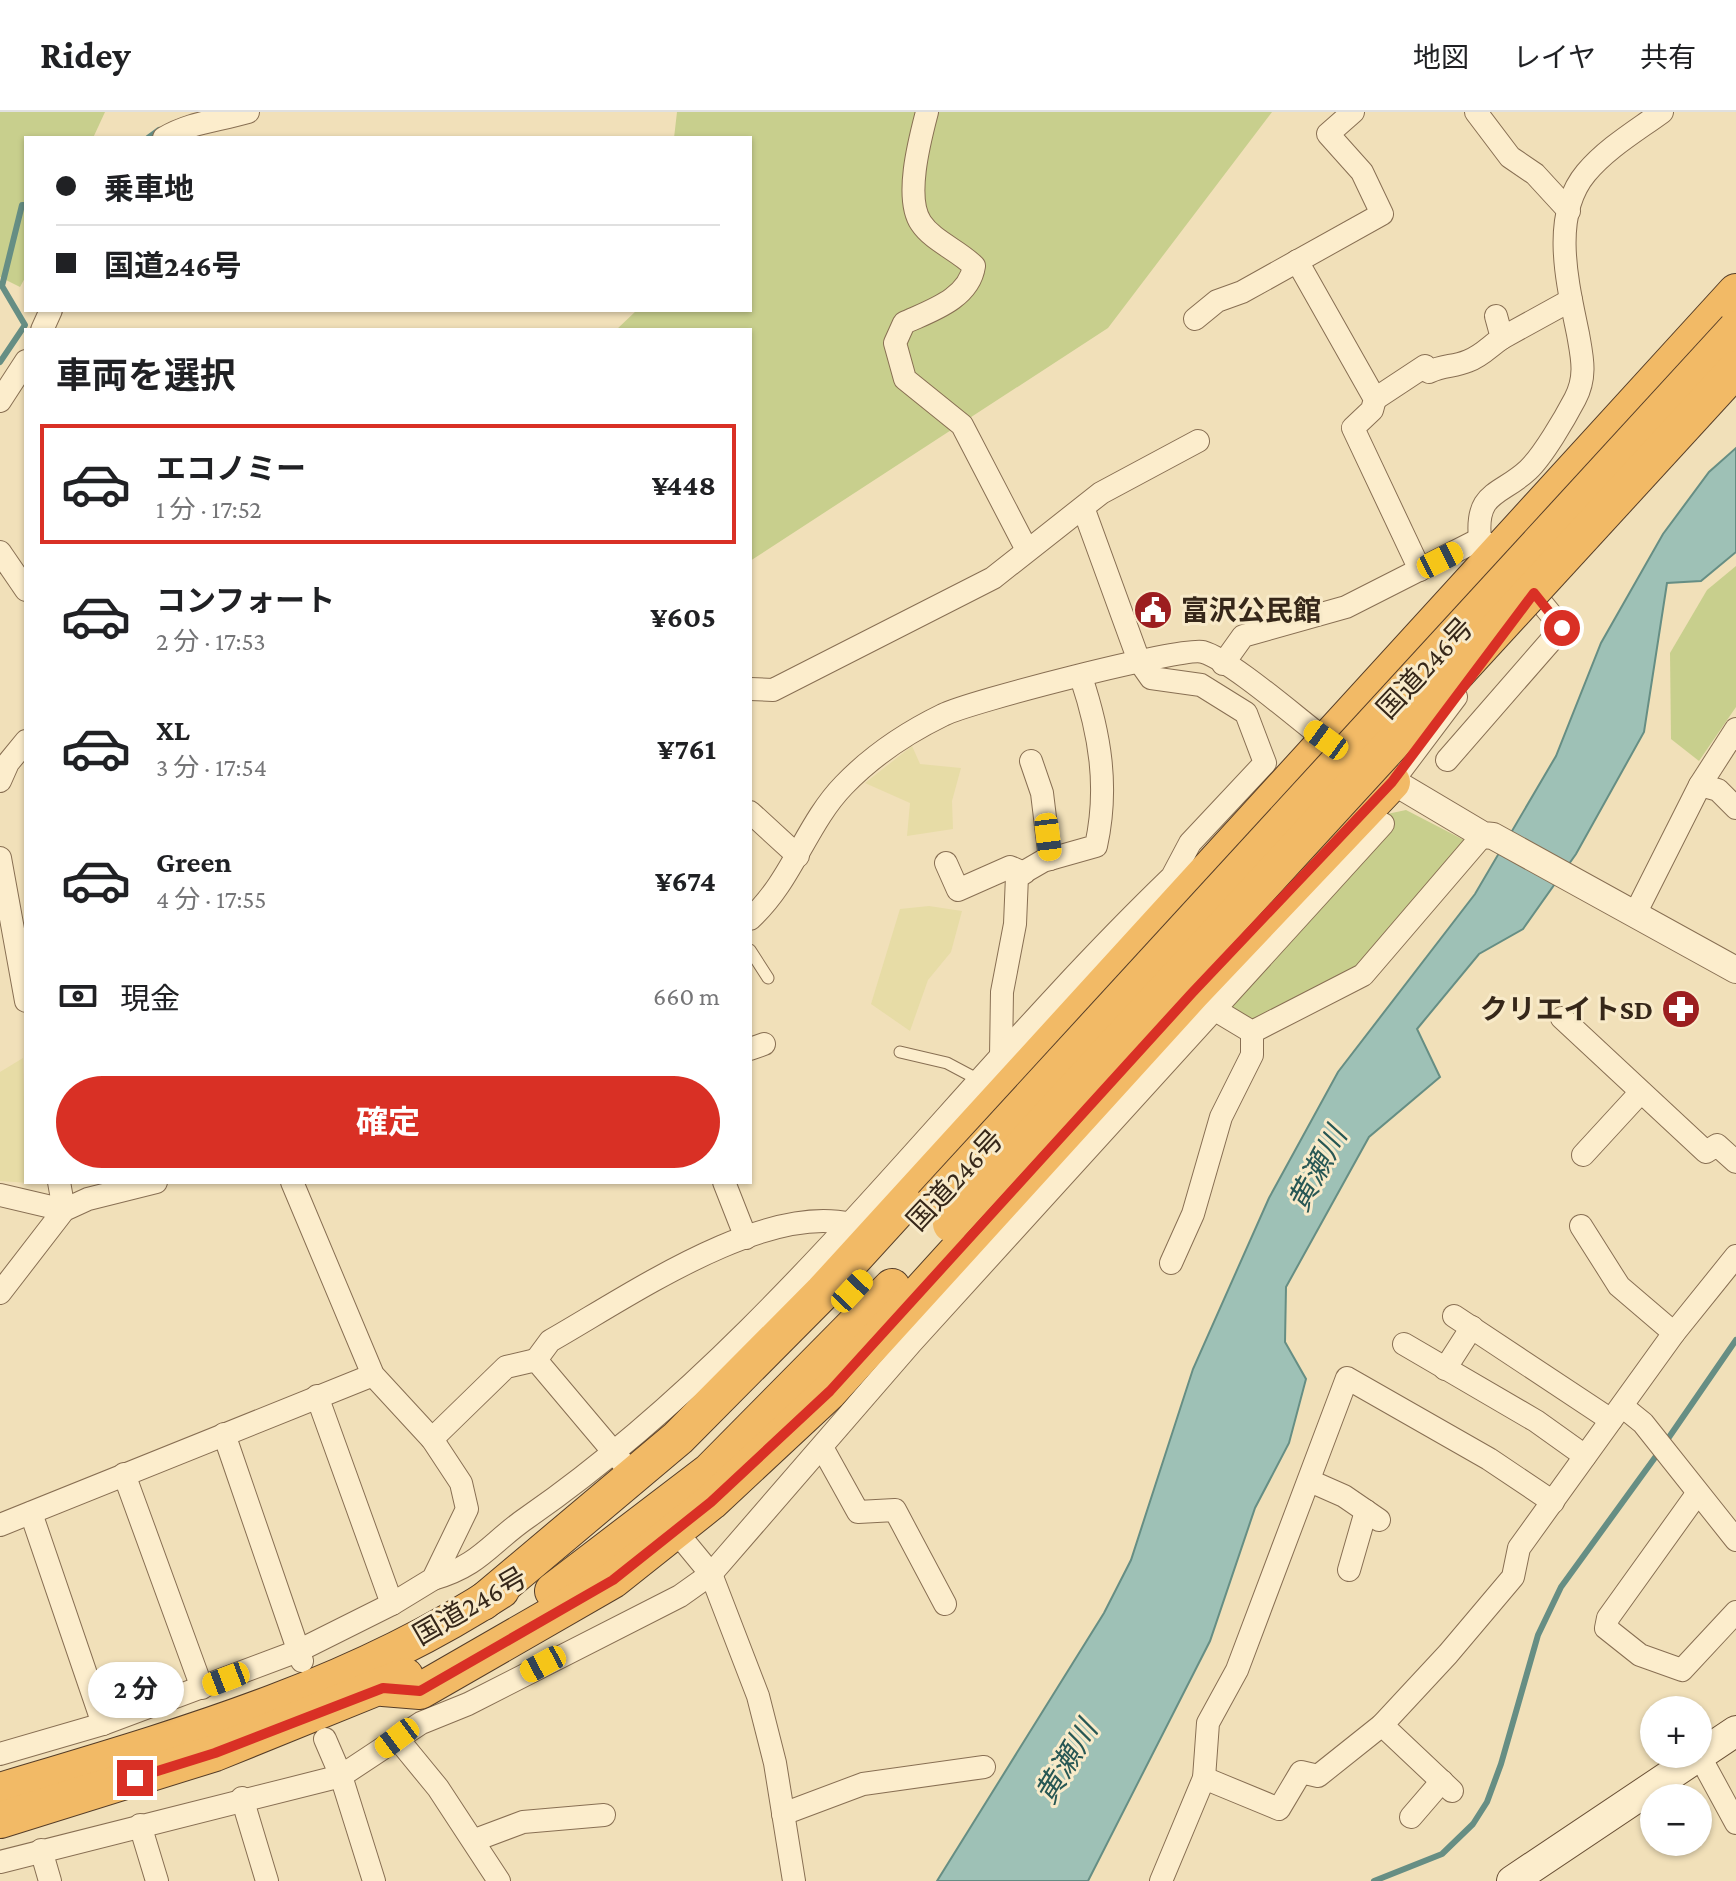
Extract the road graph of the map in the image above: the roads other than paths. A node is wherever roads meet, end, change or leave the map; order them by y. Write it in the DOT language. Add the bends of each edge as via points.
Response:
graph roads {
  1 [pos="248,112"];
  2 [pos="927,112"];
  3 [pos="1353,112"];
  4 [pos="1476,112"];
  5 [pos="1662,112"];
  6 [pos="168,136"];
  7 [pos="1569,211"];
  8 [pos="1297,261"];
  9 [pos="1736,292"];
  10 [pos="1571,300"];
  11 [pos="1496,316"];
  12 [pos="1195,319"];
  13 [pos="1736,329"];
  14 [pos="1502,338"];
  15 [pos="24,364"];
  16 [pos="1736,369"];
  17 [pos="1736,379"];
  18 [pos="1375,399"];
  19 [pos="0,401"];
  20 [pos="1198,441"];
  21 [pos="1084,510"];
  22 [pos="1489,545"];
  23 [pos="1027,550"];
  24 [pos="0,552"];
  25 [pos="1420,570"];
  26 [pos="24,587"];
  27 [pos="1534,593"];
  28 [pos="1139,661"];
  29 [pos="1223,664"];
  30 [pos="1081,677"];
  31 [pos="752,689"];
  32 [pos="1736,729"];
  33 [pos="1326,740"];
  34 [pos="24,744"];
  35 [pos="1447,760"];
  36 [pos="1031,761"];
  37 [pos="0,780"];
  38 [pos="1392,782"];
  39 [pos="1700,785"];
  40 [pos="1736,808"];
  41 [pos="752,814"];
  42 [pos="1383,824"];
  43 [pos="1488,835"];
  44 [pos="798,856"];
  45 [pos="0,858"];
  46 [pos="1050,859"];
  47 [pos="946,863"];
  48 [pos="1024,873"];
  49 [pos="1631,912"];
  50 [pos="752,917"];
  51 [pos="13,934"];
  52 [pos="752,953"];
  53 [pos="1736,970"];
  54 [pos="768,978"];
  55 [pos="24,991"];
  56 [pos="1202,1002"];
  57 [pos="1562,1018"];
  58 [pos="1252,1032"];
  59 [pos="900,1052"];
  60 [pos="1001,1056"];
  61 [pos="979,1080"];
  62 [pos="1640,1093"];
  63 [pos="1583,1155"];
  64 [pos="1736,1162"];
  65 [pos="59,1184"];
  66 [pos="148,1184"];
  67 [pos="293,1184"];
  68 [pos="725,1184"];
  69 [pos="0,1195"];
  70 [pos="64,1210"];
  71 [pos="941,1215"];
  72 [pos="850,1224"];
  73 [pos="1581,1226"];
  74 [pos="746,1238"];
  75 [pos="1736,1256"];
  76 [pos="1171,1263"];
  77 [pos="0,1293"];
  78 [pos="1674,1333"];
  79 [pos="1404,1344"];
  80 [pos="536,1360"];
  81 [pos="1445,1369"];
  82 [pos="373,1375"];
  83 [pos="317,1396"];
  84 [pos="1616,1413"];
  85 [pos="224,1434"];
  86 [pos="432,1439"];
  87 [pos="823,1449"];
  88 [pos="1585,1456"];
  89 [pos="619,1458"];
  90 [pos="124,1474"];
  91 [pos="1310,1481"];
  92 [pos="1697,1494"];
  93 [pos="1553,1502"];
  94 [pos="31,1513"];
  95 [pos="0,1525"];
  96 [pos="683,1540"];
  97 [pos="1736,1540"];
  98 [pos="1347,1570"];
  99 [pos="711,1574"];
  100 [pos="433,1579"];
  101 [pos="483,1602"];
  102 [pos="392,1604"];
  103 [pos="945,1604"];
  104 [pos="1736,1612"];
  105 [pos="300,1656"];
  106 [pos="202,1688"];
  107 [pos="383,1688"];
  108 [pos="103,1724"];
  109 [pos="1382,1725"];
  110 [pos="1736,1731"];
  111 [pos="397,1738"];
  112 [pos="325,1739"];
  113 [pos="1712,1747"];
  114 [pos="1,1751"];
  115 [pos="984,1767"];
  116 [pos="1680,1768"];
  117 [pos="1706,1768"];
  118 [pos="341,1776"];
  119 [pos="1204,1778"];
  120 [pos="0,1791"];
  121 [pos="242,1798"];
  122 [pos="783,1814"];
  123 [pos="604,1815"];
  124 [pos="1411,1817"];
  125 [pos="0,1820"];
  126 [pos="1736,1823"];
  127 [pos="140,1825"];
  128 [pos="475,1840"];
  129 [pos="41,1850"];
  130 [pos="0,1862"];
  131 [pos="50,1881"];
  132 [pos="157,1881"];
  133 [pos="267,1881"];
  134 [pos="374,1881"];
  135 [pos="499,1881"];
  136 [pos="794,1881"];
  137 [pos="1161,1881"];
  138 [pos="1512,1881"];
  1 -- 6 [label="street" via="196,123"];
  2 -- 23 [label="street" via="914,199 920,222 974,266 972,278 951,301 904,323 895,343 905,379 962,425"];
  3 -- 8 [label="street" via="1328,134 1362,172 1382,214"];
  4 -- 7 [label="street" via="1510,157 1535,174"];
  5 -- 7 [label="street" via="1583,176"];
  7 -- 10 [label="street" via="1564,244"];
  8 -- 12 [label="street" via="1217,301"];
  8 -- 18 [label="street"];
  9 -- 22 [label="highway"];
  10 -- 14 [label="street"];
  10 -- 22 [label="street" via="1585,370 1576,397 1528,470 1494,491 1478,519"];
  11 -- 14 [label="street"];
  13 -- 71 [label="highway, 国道246号, bridge"];
  14 -- 18 [label="street" via="1467,362 1429,372 1425,366"];
  15 -- 19 [label="street"];
  16 -- 71 [label="highway, 国道246号, bridge"];
  17 -- 27 [label="street" via="1682,426"];
  18 -- 25 [label="street" via="1372,410 1353,428"];
  20 -- 21 [label="street" via="1101,493"];
  21 -- 23 [label="street"];
  21 -- 28 [label="street"];
  22 -- 25 [label="street"];
  22 -- 27 [label="street"];
  22 -- 33 [label="highway"];
  23 -- 31 [label="street" via="993,578 773,690"];
  24 -- 26 [label="street"];
  25 -- 29 [label="street" via="1346,607 1243,636"];
  27 -- 35 [label="street" via="1562,628"];
  27 -- 38 [label="street"];
  28 -- 29 [label="street" via="1198,650"];
  28 -- 30 [label="street"];
  28 -- 60 [label="street" via="1151,678 1201,685 1246,713 1265,763 1190,843 1172,877"];
  29 -- 33 [label="street"];
  30 -- 44 [label="street" via="978,701 910,733 843,786"];
  30 -- 46 [label="street" via="1101,751 1102,818 1096,846"];
  32 -- 39 [label="street"];
  33 -- 38 [label="street"];
  33 -- 101 [label="highway" via="823,1292 678,1438"];
  34 -- 37 [label="street"];
  36 -- 46 [label="street" via="1042,793"];
  38 -- 43 [label="street"];
  38 -- 56 [label="highway"];
  39 -- 40 [label="street" via="1718,790"];
  39 -- 49 [label="street"];
  41 -- 44 [label="street"];
  42 -- 56 [label="street"];
  43 -- 49 [label="street"];
  43 -- 58 [label="street" via="1363,975"];
  44 -- 50 [label="street"];
  45 -- 51 [label="street"];
  46 -- 48 [label="street"];
  47 -- 48 [label="street" via="958,890 1010,867"];
  48 -- 60 [label="street" via="1017,876 1015,924 1002,992"];
  49 -- 53 [label="street"];
  51 -- 55 [label="street"];
  52 -- 54 [label="lane"];
  56 -- 58 [label="street"];
  56 -- 87 [label="street"];
  56 -- 107 [label="highway" via="830,1391 711,1502 613,1580 420,1691"];
  57 -- 62 [label="street"];
  58 -- 76 [label="street" via="1252,1055 1221,1117 1193,1214"];
  59 -- 61 [label="lane" via="947,1063"];
  60 -- 61 [label="street"];
  61 -- 72 [label="street"];
  62 -- 63 [label="street"];
  62 -- 64 [label="street" via="1706,1152 1717,1145"];
  65 -- 70 [label="street"];
  66 -- 70 [label="street"];
  67 -- 82 [label="street"];
  68 -- 74 [label="street"];
  69 -- 70 [label="street"];
  70 -- 77 [label="street"];
  71 -- 101 [label="highway, 国道246号" via="690,1451 581,1538"];
  71 -- 107 [label="highway, 国道246号" via="808,1375 710,1471 523,1611"];
  72 -- 74 [label="street" via="813,1221"];
  72 -- 89 [label="street"];
  73 -- 78 [label="street" via="1619,1286"];
  74 -- 80 [label="street" via="699,1256 550,1341"];
  75 -- 78 [label="street"];
  78 -- 84 [label="street"];
  79 -- 81 [label="street"];
  80 -- 86 [label="street" via="506,1367"];
  80 -- 89 [label="street"];
  81 -- 84 [label="street" via="1463,1322"];
  81 -- 88 [label="street"];
  82 -- 83 [label="street"];
  82 -- 86 [label="street"];
  83 -- 85 [label="street"];
  83 -- 102 [label="street"];
  84 -- 88 [label="street"];
  84 -- 92 [label="street" via="1654,1437"];
  85 -- 90 [label="street"];
  85 -- 105 [label="street"];
  86 -- 100 [label="street" via="461,1483 467,1509"];
  87 -- 99 [label="street"];
  87 -- 103 [label="street" via="858,1512 895,1510"];
  88 -- 93 [label="street"];
  89 -- 100 [label="street" via="462,1571"];
  90 -- 94 [label="street"];
  90 -- 106 [label="street"];
  91 -- 93 [label="street" via="1347,1378"];
  91 -- 98 [label="street" via="1372,1515"];
  91 -- 119 [label="street" via="1237,1670 1208,1723"];
  92 -- 97 [label="street"];
  92 -- 104 [label="street" via="1606,1628 1640,1655 1682,1670"];
  93 -- 109 [label="street" via="1519,1548 1513,1577"];
  94 -- 95 [label="street"];
  94 -- 108 [label="street"];
  96 -- 99 [label="street"];
  99 -- 111 [label="street" via="680,1596"];
  99 -- 122 [label="street" via="758,1696"];
  100 -- 102 [label="street"];
  101 -- 120 [label="highway, 国道246号" via="380,1657 220,1725"];
  102 -- 105 [label="street"];
  105 -- 106 [label="street"];
  106 -- 108 [label="street"];
  107 -- 125 [label="highway, 国道246号" via="215,1753"];
  108 -- 114 [label="street"];
  109 -- 119 [label="street" via="1318,1776 1301,1772 1279,1809"];
  109 -- 124 [label="street" via="1447,1786"];
  110 -- 113 [label="main road"];
  111 -- 118 [label="street"];
  111 -- 128 [label="street"];
  112 -- 118 [label="street"];
  115 -- 122 [label="street" via="863,1784"];
  116 -- 138 [label="main road"];
  117 -- 126 [label="street"];
  118 -- 121 [label="street"];
  118 -- 134 [label="street"];
  119 -- 137 [label="street"];
  121 -- 127 [label="street"];
  121 -- 133 [label="street"];
  122 -- 136 [label="street"];
  123 -- 128 [label="street" via="523,1822"];
  127 -- 129 [label="street"];
  127 -- 132 [label="street"];
  128 -- 135 [label="street"];
  129 -- 130 [label="street"];
  129 -- 131 [label="street"];
}
